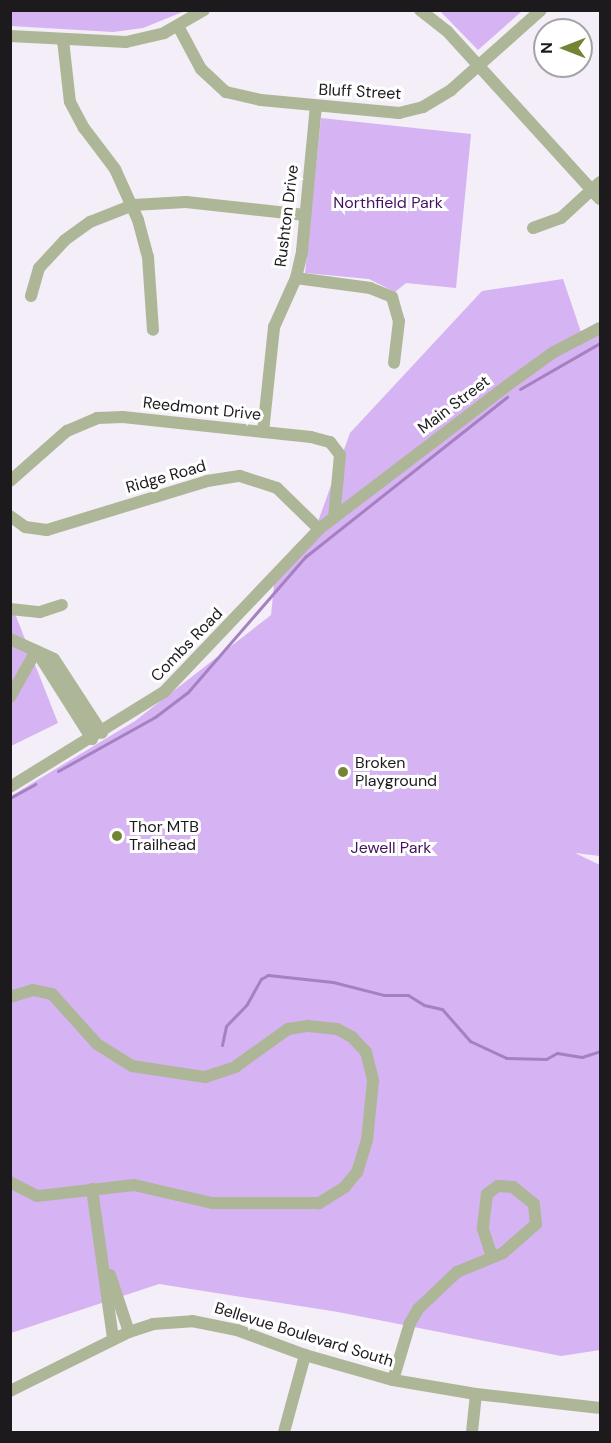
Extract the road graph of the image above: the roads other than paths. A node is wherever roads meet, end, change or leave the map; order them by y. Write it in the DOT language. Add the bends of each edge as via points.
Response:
graph roads {
  1 [pos="204,10"];
  2 [pos="420,10"];
  3 [pos="541,10"];
  4 [pos="178,26"];
  5 [pos="10,36"];
  6 [pos="63,39"];
  7 [pos="479,65"];
  8 [pos="316,106"];
  9 [pos="598,190"];
  10 [pos="133,205"];
  11 [pos="305,215"];
  12 [pos="533,228"];
  13 [pos="296,278"];
  14 [pos="31,296"];
  15 [pos="600,328"];
  16 [pos="153,330"];
  17 [pos="394,363"];
  18 [pos="263,432"];
  19 [pos="10,481"];
  20 [pos="10,516"];
  21 [pos="334,518"];
  22 [pos="319,530"];
  23 [pos="62,605"];
  24 [pos="10,609"];
  25 [pos="10,639"];
  26 [pos="36,651"];
  27 [pos="10,697"];
  28 [pos="97,736"];
  29 [pos="10,787"];
  30 [pos="10,997"];
  31 [pos="10,1182"];
  32 [pos="92,1189"];
  33 [pos="492,1257"];
  34 [pos="105,1266"];
  35 [pos="129,1332"];
  36 [pos="113,1339"];
  37 [pos="305,1355"];
  38 [pos="393,1380"];
  39 [pos="10,1391"];
  40 [pos="476,1394"];
  41 [pos="600,1408"];
  42 [pos="284,1432"];
  43 [pos="472,1432"];
  1 -- 4 [label="street"];
  2 -- 7 [label="street"];
  3 -- 7 [label="street, Bluff Street"];
  4 -- 6 [label="street" via="126,42"];
  4 -- 8 [label="street, Bluff Street" via="201,69 225,92"];
  5 -- 6 [label="street"];
  6 -- 10 [label="street" via="70,102"];
  7 -- 8 [label="street, Bluff Street" via="436,100 412,111 386,113"];
  7 -- 9 [label="street"];
  8 -- 11 [label="street, Rushton Drive"];
  9 -- 12 [label="street" via="561,218"];
  10 -- 11 [label="street" via="186,201"];
  10 -- 14 [label="street" via="90,222 65,240 39,268"];
  10 -- 16 [label="street" via="147,257"];
  11 -- 13 [label="street, Rushton Drive"];
  13 -- 17 [label="street" via="370,288 392,297 399,321"];
  13 -- 18 [label="street, Rushton Drive" via="274,327"];
  15 -- 21 [label="street, Main Street" via="554,352"];
  18 -- 19 [label="street, Reedmont Drive" via="97,418 68,431"];
  18 -- 21 [label="street, Reedmont Drive" via="319,438 334,445 340,461"];
  20 -- 22 [label="street, Ridge Road" via="25,527 47,530 196,484 240,476 277,488"];
  21 -- 22 [label="street, Combs Road"];
  22 -- 28 [label="street, Combs Road" via="179,679"];
  23 -- 24 [label="street" via="40,612"];
  25 -- 26 [label="street"];
  26 -- 27 [label="street"];
  26 -- 28 [label="street" via="63,668"];
  28 -- 29 [label="street, Combs Road"];
  30 -- 32 [label="street" via="33,990 52,994 104,1051 132,1066 155,1072 206,1077 221,1074 280,1032 308,1026 345,1032 359,1043 369,1060 372,1098 361,1162 352,1180 327,1200 300,1206 212,1203 134,1185"];
  31 -- 32 [label="street" via="37,1196"];
  32 -- 34 [label="street"];
  33 -- 33 [label="street" via="531,1231 538,1217 534,1204 513,1187 498,1186 488,1194 483,1229"];
  33 -- 38 [label="street" via="457,1272 418,1309"];
  34 -- 35 [label="street"];
  34 -- 36 [label="street"];
  35 -- 36 [label="street, Bellevue Boulevard South"];
  35 -- 37 [label="street, Bellevue Boulevard South" via="165,1322 204,1322"];
  36 -- 39 [label="street, Bellevue Boulevard South"];
  37 -- 38 [label="street, Bellevue Boulevard South"];
  37 -- 42 [label="street"];
  38 -- 40 [label="street, Bellevue Boulevard South"];
  40 -- 41 [label="street, Bellevue Boulevard South"];
  40 -- 43 [label="street"];
}
